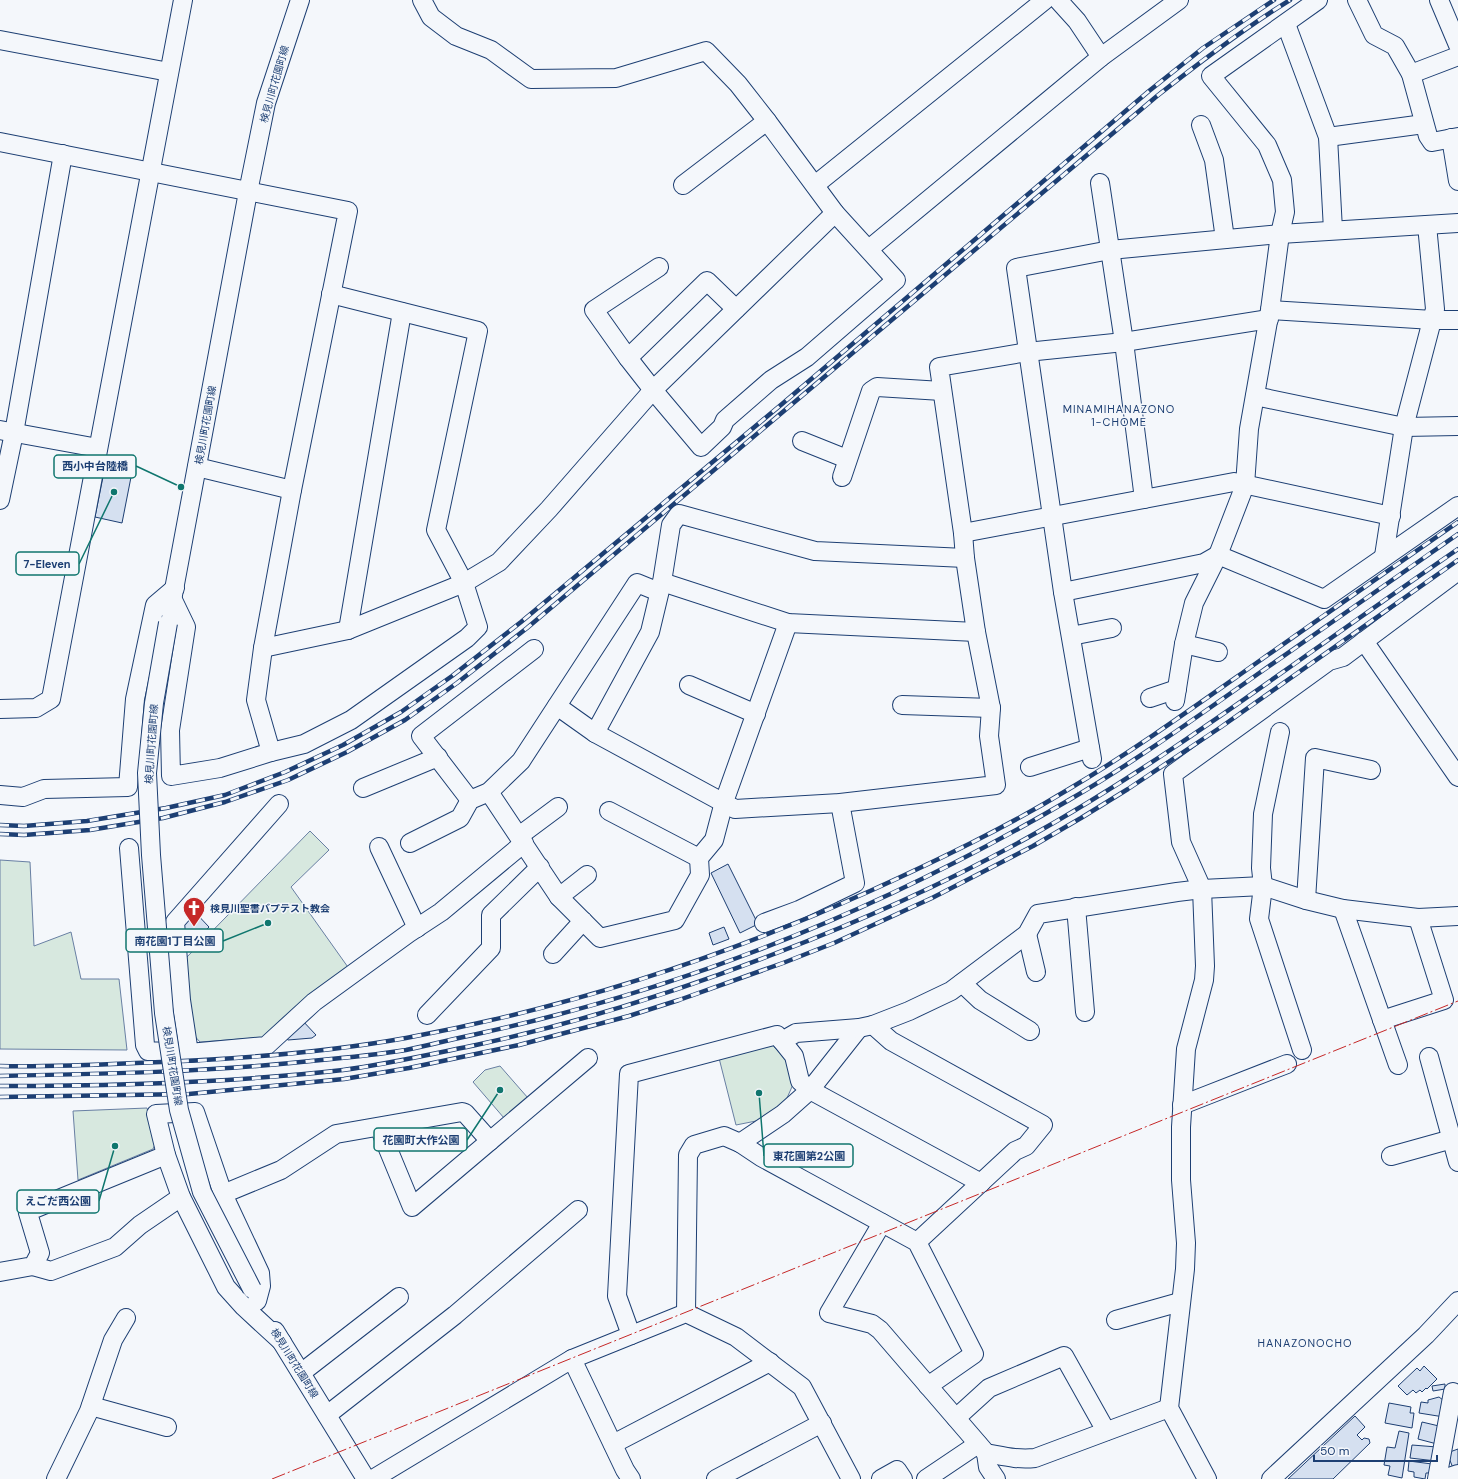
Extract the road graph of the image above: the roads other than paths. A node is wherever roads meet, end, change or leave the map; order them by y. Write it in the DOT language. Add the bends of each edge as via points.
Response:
graph roads {
  1 [pos="184,0"];
  2 [pos="300,0"];
  3 [pos="422,0"];
  4 [pos="1045,0"];
  5 [pos="1058,0"];
  6 [pos="1318,0"];
  7 [pos="1357,0"];
  8 [pos="1439,0"];
  9 [pos="1171,2"];
  10 [pos="1286,24"];
  11 [pos="0,40"];
  12 [pos="1458,45"];
  13 [pos="1458,56"];
  14 [pos="1101,57"];
  15 [pos="169,72"];
  16 [pos="1411,74"];
  17 [pos="767,121"];
  18 [pos="1424,124"];
  19 [pos="1201,125"];
  20 [pos="1328,137"];
  21 [pos="1454,138"];
  22 [pos="0,142"];
  23 [pos="63,154"];
  24 [pos="151,171"];
  25 [pos="1458,181"];
  26 [pos="1100,183"];
  27 [pos="815,184"];
  28 [pos="683,185"];
  29 [pos="248,192"];
  30 [pos="835,213"];
  31 [pos="1458,223"];
  32 [pos="1427,225"];
  33 [pos="1333,230"];
  34 [pos="1280,234"];
  35 [pos="1225,239"];
  36 [pos="869,249"];
  37 [pos="1110,250"];
  38 [pos="659,267"];
  39 [pos="331,294"];
  40 [pos="736,309"];
  41 [pos="402,312"];
  42 [pos="1269,315"];
  43 [pos="1433,320"];
  44 [pos="1458,320"];
  45 [pos="1124,342"];
  46 [pos="1027,352"];
  47 [pos="628,358"];
  48 [pos="653,390"];
  49 [pos="942,391"];
  50 [pos="1255,396"];
  51 [pos="1458,426"];
  52 [pos="1404,427"];
  53 [pos="7,431"];
  54 [pos="802,441"];
  55 [pos="98,448"];
  56 [pos="848,459"];
  57 [pos="198,467"];
  58 [pos="842,477"];
  59 [pos="1245,485"];
  60 [pos="292,490"];
  61 [pos="1144,499"];
  62 [pos="0,500"];
  63 [pos="1458,506"];
  64 [pos="1052,516"];
  65 [pos="1391,516"];
  66 [pos="963,533"];
  67 [pos="1218,555"];
  68 [pos="1384,556"];
  69 [pos="965,558"];
  70 [pos="1458,571"];
  71 [pos="464,583"];
  72 [pos="660,587"];
  73 [pos="1063,592"];
  74 [pos="174,594"];
  75 [pos="788,623"];
  76 [pos="1112,628"];
  77 [pos="348,630"];
  78 [pos="976,632"];
  79 [pos="1071,636"];
  80 [pos="1364,641"];
  81 [pos="1184,644"];
  82 [pos="263,648"];
  83 [pos="534,649"];
  84 [pos="1218,652"];
  85 [pos="688,684"];
  86 [pos="1150,698"];
  87 [pos="902,705"];
  88 [pos="557,706"];
  89 [pos="991,708"];
  90 [pos="0,709"];
  91 [pos="756,714"];
  92 [pos="1280,732"];
  93 [pos="596,733"];
  94 [pos="271,752"];
  95 [pos="438,757"];
  96 [pos="1030,767"];
  97 [pos="1371,770"];
  98 [pos="1458,777"];
  99 [pos="364,788"];
  100 [pos="489,792"];
  101 [pos="0,795"];
  102 [pos="470,800"];
  103 [pos="724,802"];
  104 [pos="279,804"];
  105 [pos="840,804"];
  106 [pos="558,808"];
  107 [pos="609,811"];
  108 [pos="521,840"];
  109 [pos="410,843"];
  110 [pos="379,847"];
  111 [pos="129,848"];
  112 [pos="699,858"];
  113 [pos="540,867"];
  114 [pos="587,875"];
  115 [pos="1263,886"];
  116 [pos="1202,889"];
  117 [pos="558,897"];
  118 [pos="1306,900"];
  119 [pos="1076,907"];
  120 [pos="1343,909"];
  121 [pos="1458,916"];
  122 [pos="1418,918"];
  123 [pos="583,921"];
  124 [pos="764,923"];
  125 [pos="417,928"];
  126 [pos="1027,934"];
  127 [pos="553,954"];
  128 [pos="1036,972"];
  129 [pos="962,983"];
  130 [pos="1085,1012"];
  131 [pos="427,1015"];
  132 [pos="1382,1020"];
  133 [pos="866,1027"];
  134 [pos="1030,1031"];
  135 [pos="782,1041"];
  136 [pos="1302,1050"];
  137 [pos="189,1053"];
  138 [pos="1429,1057"];
  139 [pos="588,1058"];
  140 [pos="1287,1064"];
  141 [pos="1398,1065"];
  142 [pos="810,1090"];
  143 [pos="1182,1105"];
  144 [pos="379,1127"];
  145 [pos="1452,1139"];
  146 [pos="490,1141"];
  147 [pos="740,1143"];
  148 [pos="166,1155"];
  149 [pos="1391,1156"];
  150 [pos="1458,1162"];
  151 [pos="980,1183"];
  152 [pos="223,1194"];
  153 [pos="181,1197"];
  154 [pos="578,1210"];
  155 [pos="882,1223"];
  156 [pos="917,1242"];
  157 [pos="33,1266"];
  158 [pos="0,1272"];
  159 [pos="255,1295"];
  160 [pos="399,1297"];
  161 [pos="1458,1301"];
  162 [pos="1180,1302"];
  163 [pos="686,1313"];
  164 [pos="126,1318"];
  165 [pos="1116,1320"];
  166 [pos="631,1335"];
  167 [pos="282,1342"];
  168 [pos="572,1359"];
  169 [pos="770,1362"];
  170 [pos="301,1373"];
  171 [pos="928,1386"];
  172 [pos="1453,1392"];
  173 [pos="91,1406"];
  174 [pos="1169,1408"];
  175 [pos="327,1415"];
  176 [pos="956,1418"];
  177 [pos="822,1423"];
  178 [pos="167,1427"];
  179 [pos="1106,1431"];
  180 [pos="613,1444"];
  181 [pos="982,1449"];
  182 [pos="1458,1474"];
  183 [pos="56,1479"];
  184 [pos="366,1479"];
  185 [pos="373,1479"];
  186 [pos="631,1479"];
  187 [pos="716,1479"];
  188 [pos="851,1479"];
  189 [pos="881,1479"];
  190 [pos="903,1479"];
  191 [pos="926,1479"];
  192 [pos="996,1479"];
  193 [pos="1207,1479"];
  194 [pos="1271,1479"];
  195 [pos="1437,1479"];
  196 [pos="1443,1479"];
  1 -- 15 [label="street"];
  2 -- 29 [label="street, 検見川町花園町線" via="266,103"];
  3 -- 17 [label="street" via="431,17 456,36 491,50 531,79 616,78 706,51 738,84"];
  4 -- 27 [label="street"];
  5 -- 14 [label="street" via="1077,21"];
  6 -- 10 [label="street"];
  7 -- 16 [label="street" via="1374,35 1395,46"];
  8 -- 12 [label="street"];
  9 -- 14 [label="street"];
  10 -- 20 [label="street"];
  10 -- 34 [label="street" via="1211,76 1267,145 1282,180 1285,212"];
  11 -- 15 [label="street"];
  13 -- 16 [label="street"];
  14 -- 36 [label="street"];
  15 -- 24 [label="street"];
  16 -- 18 [label="street"];
  17 -- 27 [label="street"];
  17 -- 28 [label="street"];
  18 -- 20 [label="street"];
  18 -- 21 [label="street" via="1432,142"];
  19 -- 35 [label="street" via="1214,160"];
  20 -- 33 [label="street"];
  21 -- 25 [label="street"];
  22 -- 23 [label="street"];
  23 -- 24 [label="street"];
  23 -- 53 [label="street"];
  24 -- 29 [label="street"];
  24 -- 55 [label="street"];
  26 -- 37 [label="street"];
  27 -- 30 [label="street"];
  29 -- 39 [label="street" via="348,211"];
  29 -- 57 [label="street, 検見川町花園町線"];
  30 -- 36 [label="street"];
  30 -- 40 [label="street"];
  31 -- 32 [label="street"];
  32 -- 33 [label="street"];
  32 -- 43 [label="street" via="1435,309"];
  33 -- 34 [label="street"];
  34 -- 35 [label="street"];
  34 -- 42 [label="street"];
  35 -- 37 [label="street"];
  36 -- 48 [label="street" via="896,280 807,357 771,380 725,420 722,427 701,447"];
  37 -- 45 [label="street"];
  37 -- 46 [label="street" via="1016,268"];
  38 -- 47 [label="street" via="594,310"];
  39 -- 41 [label="street"];
  39 -- 60 [label="street"];
  40 -- 47 [label="street" via="707,281"];
  40 -- 48 [label="street"];
  41 -- 71 [label="street" via="478,332 436,530"];
  41 -- 77 [label="street"];
  42 -- 43 [label="street"];
  42 -- 45 [label="street"];
  42 -- 50 [label="street"];
  43 -- 44 [label="street"];
  43 -- 52 [label="street"];
  45 -- 46 [label="street"];
  45 -- 61 [label="street"];
  46 -- 49 [label="street" via="939,367"];
  46 -- 64 [label="street"];
  47 -- 48 [label="street"];
  48 -- 71 [label="street" via="499,562"];
  49 -- 56 [label="street" via="877,388 871,391"];
  49 -- 66 [label="street"];
  50 -- 52 [label="street"];
  50 -- 59 [label="street" via="1249,429"];
  51 -- 52 [label="street"];
  52 -- 65 [label="street"];
  53 -- 55 [label="street"];
  53 -- 62 [label="street"];
  54 -- 56 [label="street"];
  55 -- 90 [label="street" via="51,698 36,708"];
  56 -- 58 [label="street"];
  57 -- 60 [label="street"];
  57 -- 74 [label="street, 検見川町花園町線"];
  59 -- 61 [label="street" via="1234,482"];
  59 -- 65 [label="street"];
  59 -- 67 [label="street"];
  60 -- 82 [label="street"];
  61 -- 64 [label="street"];
  63 -- 68 [label="street"];
  64 -- 66 [label="street"];
  64 -- 73 [label="street"];
  65 -- 68 [label="street"];
  66 -- 69 [label="street"];
  67 -- 68 [label="street" via="1324,599"];
  67 -- 73 [label="street" via="1204,563"];
  67 -- 81 [label="street" via="1194,603"];
  69 -- 72 [label="street" via="815,551 679,514 671,525"];
  69 -- 78 [label="street"];
  70 -- 80 [label="street"];
  71 -- 77 [label="street"];
  71 -- 94 [label="street" via="478,627 467,638 351,720 304,744"];
  72 -- 75 [label="street"];
  72 -- 88 [label="street" via="637,583"];
  72 -- 93 [label="street" via="650,632"];
  73 -- 79 [label="street"];
  74 -- 94 [label="street" via="186,627 170,730 171,776 220,768"];
  74 -- 101 [label="street" via="155,605 135,699 128,787 44,789 23,798"];
  74 -- 159 [label="street, 検見川町花園町線, bridge" via="154,703 147,774 164,1013 179,1110 202,1192"];
  75 -- 78 [label="street"];
  75 -- 91 [label="street"];
  76 -- 79 [label="street"];
  77 -- 82 [label="street"];
  78 -- 89 [label="street"];
  79 -- 96 [label="street" via="1091,753"];
  80 -- 98 [label="street"];
  80 -- 116 [label="street" via="1343,657 1329,661 1172,774 1181,842"];
  81 -- 84 [label="street"];
  81 -- 86 [label="street" via="1176,695"];
  82 -- 94 [label="street" via="256,700"];
  83 -- 95 [label="street" via="421,736"];
  85 -- 91 [label="street"];
  87 -- 89 [label="street"];
  88 -- 93 [label="street"];
  88 -- 100 [label="street" via="521,761"];
  89 -- 105 [label="street" via="988,736 996,785"];
  91 -- 103 [label="street"];
  92 -- 115 [label="street" via="1263,814"];
  93 -- 103 [label="street"];
  95 -- 99 [label="street"];
  95 -- 102 [label="street"];
  97 -- 118 [label="street" via="1315,758"];
  100 -- 102 [label="street"];
  100 -- 108 [label="street"];
  102 -- 109 [label="street" via="460,818"];
  103 -- 105 [label="street" via="735,808"];
  103 -- 112 [label="street" via="714,840"];
  104 -- 137 [label="street" via="175,922 181,1000"];
  105 -- 124 [label="street" via="855,883 799,910"];
  106 -- 108 [label="street"];
  107 -- 112 [label="street"];
  108 -- 113 [label="street"];
  108 -- 125 [label="street" via="441,912"];
  110 -- 125 [label="street"];
  111 -- 137 [label="street" via="145,1045 148,1051"];
  112 -- 123 [label="street" via="700,875 675,920 600,938"];
  113 -- 117 [label="street"];
  113 -- 131 [label="street" via="491,916 491,948"];
  114 -- 117 [label="street"];
  115 -- 116 [label="street"];
  115 -- 118 [label="street"];
  115 -- 136 [label="street" via="1259,919"];
  116 -- 119 [label="street"];
  116 -- 143 [label="street" via="1204,980 1186,1049"];
  117 -- 123 [label="street"];
  118 -- 120 [label="street"];
  119 -- 126 [label="street" via="1038,914"];
  119 -- 130 [label="street"];
  120 -- 122 [label="street"];
  120 -- 132 [label="street"];
  121 -- 122 [label="street"];
  122 -- 132 [label="street" via="1444,1000"];
  123 -- 127 [label="street"];
  125 -- 137 [label="street" via="314,1002 266,1046"];
  126 -- 128 [label="street"];
  126 -- 129 [label="street"];
  129 -- 133 [label="street" via="909,1011"];
  129 -- 134 [label="street" via="980,1000"];
  132 -- 141 [label="street"];
  133 -- 135 [label="street" via="796,1032"];
  133 -- 142 [label="street"];
  133 -- 151 [label="street" via="1043,1126 1026,1146 1015,1151"];
  135 -- 142 [label="street" via="794,1056 800,1081"];
  135 -- 166 [label="street" via="777,1035 629,1074 617,1296"];
  138 -- 145 [label="street"];
  139 -- 146 [label="street"];
  140 -- 143 [label="street"];
  142 -- 147 [label="street" via="783,1114"];
  142 -- 151 [label="street"];
  143 -- 162 [label="street" via="1181,1180 1186,1243"];
  144 -- 146 [label="street" via="462,1112"];
  144 -- 146 [label="street" via="412,1207"];
  144 -- 152 [label="street" via="336,1134 281,1170"];
  145 -- 149 [label="street"];
  145 -- 150 [label="street"];
  147 -- 155 [label="street"];
  147 -- 163 [label="street" via="724,1136 694,1145 688,1155"];
  148 -- 152 [label="street" via="156,1114 195,1112"];
  148 -- 153 [label="street"];
  148 -- 157 [label="street" via="28,1213 40,1253"];
  151 -- 156 [label="street"];
  152 -- 159 [label="street" via="260,1273 261,1286"];
  153 -- 157 [label="street" via="140,1225 115,1247 51,1271"];
  153 -- 167 [label="street" via="226,1287"];
  154 -- 175 [label="street" via="455,1315"];
  155 -- 156 [label="street"];
  155 -- 171 [label="street" via="829,1313 872,1324"];
  156 -- 171 [label="street" via="974,1354"];
  157 -- 158 [label="street"];
  159 -- 167 [label="street, 検見川町花園町線"];
  160 -- 170 [label="street"];
  161 -- 194 [label="street" via="1426,1335"];
  162 -- 165 [label="street"];
  162 -- 174 [label="street"];
  163 -- 166 [label="street"];
  163 -- 169 [label="street" via="736,1337"];
  164 -- 173 [label="street" via="113,1340"];
  166 -- 168 [label="street"];
  167 -- 170 [label="street, 検見川町花園町線"];
  168 -- 180 [label="street"];
  168 -- 185 [label="street"];
  169 -- 177 [label="street" via="802,1387"];
  169 -- 180 [label="street"];
  170 -- 175 [label="street, 検見川町花園町線"];
  171 -- 176 [label="street"];
  172 -- 195 [label="street"];
  173 -- 178 [label="street"];
  173 -- 183 [label="street"];
  174 -- 179 [label="street"];
  174 -- 193 [label="street"];
  175 -- 184 [label="street, 検見川町花園町線"];
  176 -- 179 [label="street" via="989,1388 1064,1356"];
  176 -- 181 [label="street"];
  177 -- 187 [label="street"];
  177 -- 188 [label="street"];
  179 -- 181 [label="street" via="1035,1458 1023,1460"];
  180 -- 186 [label="street"];
  181 -- 191 [label="street"];
  181 -- 192 [label="street" via="988,1467"];
  182 -- 196 [label="street"];
  189 -- 190 [label="street" via="897,1470"];
}
